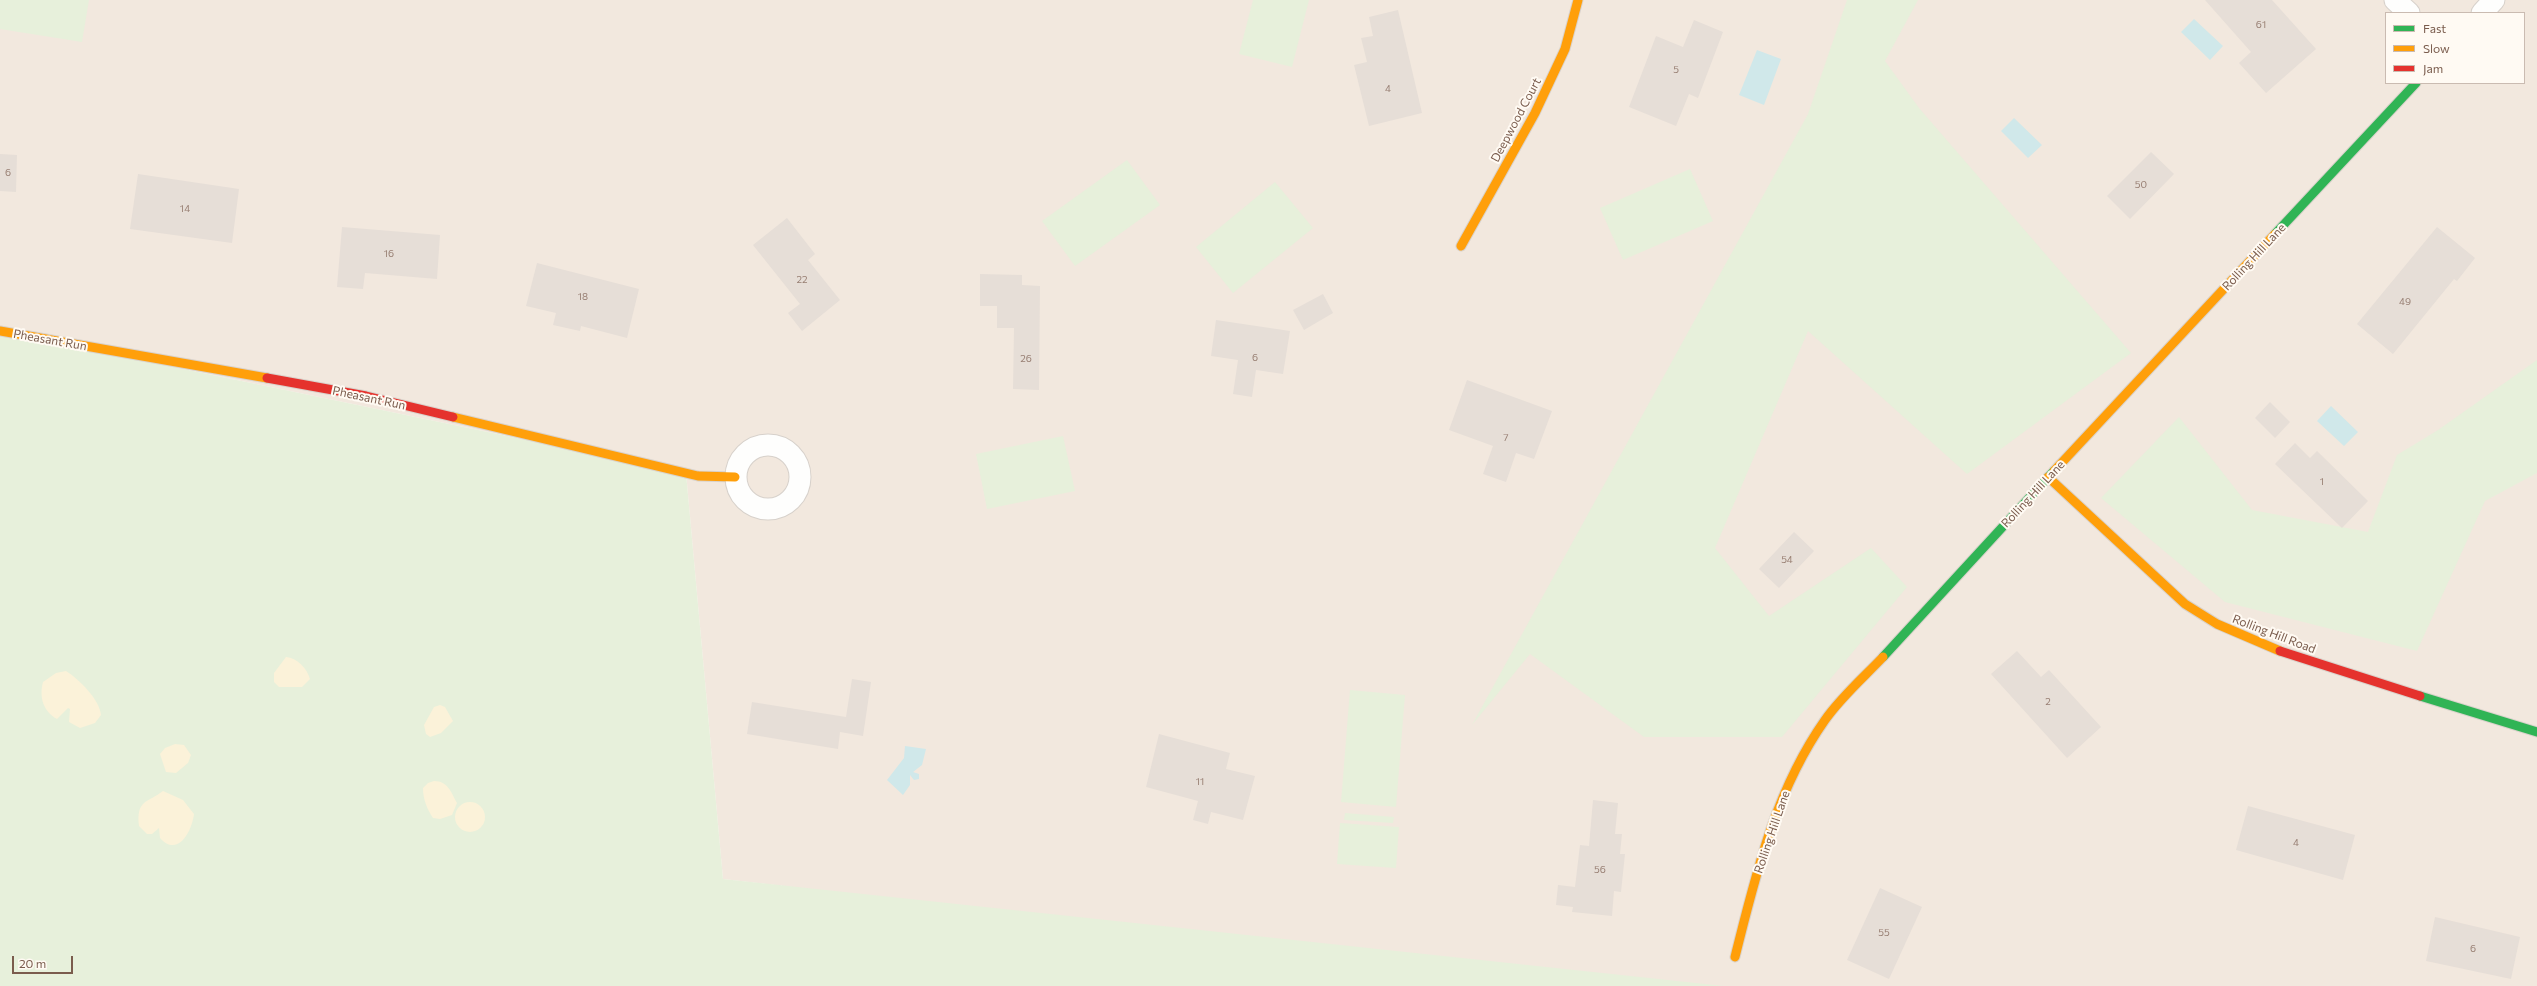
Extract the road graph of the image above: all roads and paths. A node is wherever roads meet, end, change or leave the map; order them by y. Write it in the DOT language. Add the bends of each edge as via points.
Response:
graph roads {
  1 [pos="1578,0"];
  2 [pos="2395,0"];
  3 [pos="2494,0"];
  4 [pos="2408,12"];
  5 [pos="2483,12"];
  6 [pos="2415,84"];
  7 [pos="1461,246"];
  8 [pos="0,331"];
  9 [pos="735,477"];
  10 [pos="2048,477"];
  11 [pos="2537,732"];
  12 [pos="1735,957"];
  1 -- 7 [label="street, Deepwood Court" via="1565,49 1536,113"];
  2 -- 4 [label="street"];
  3 -- 5 [label="street"];
  6 -- 10 [label="street, Rolling Hill Lane"];
  8 -- 9 [label="street, Pheasant Run" via="366,396 698,476"];
  10 -- 11 [label="street, Rolling Hill Road" via="2185,604 2217,624 2289,655"];
  10 -- 12 [label="street, Rolling Hill Lane" via="1826,719 1801,759 1783,795 1762,857"];
}
